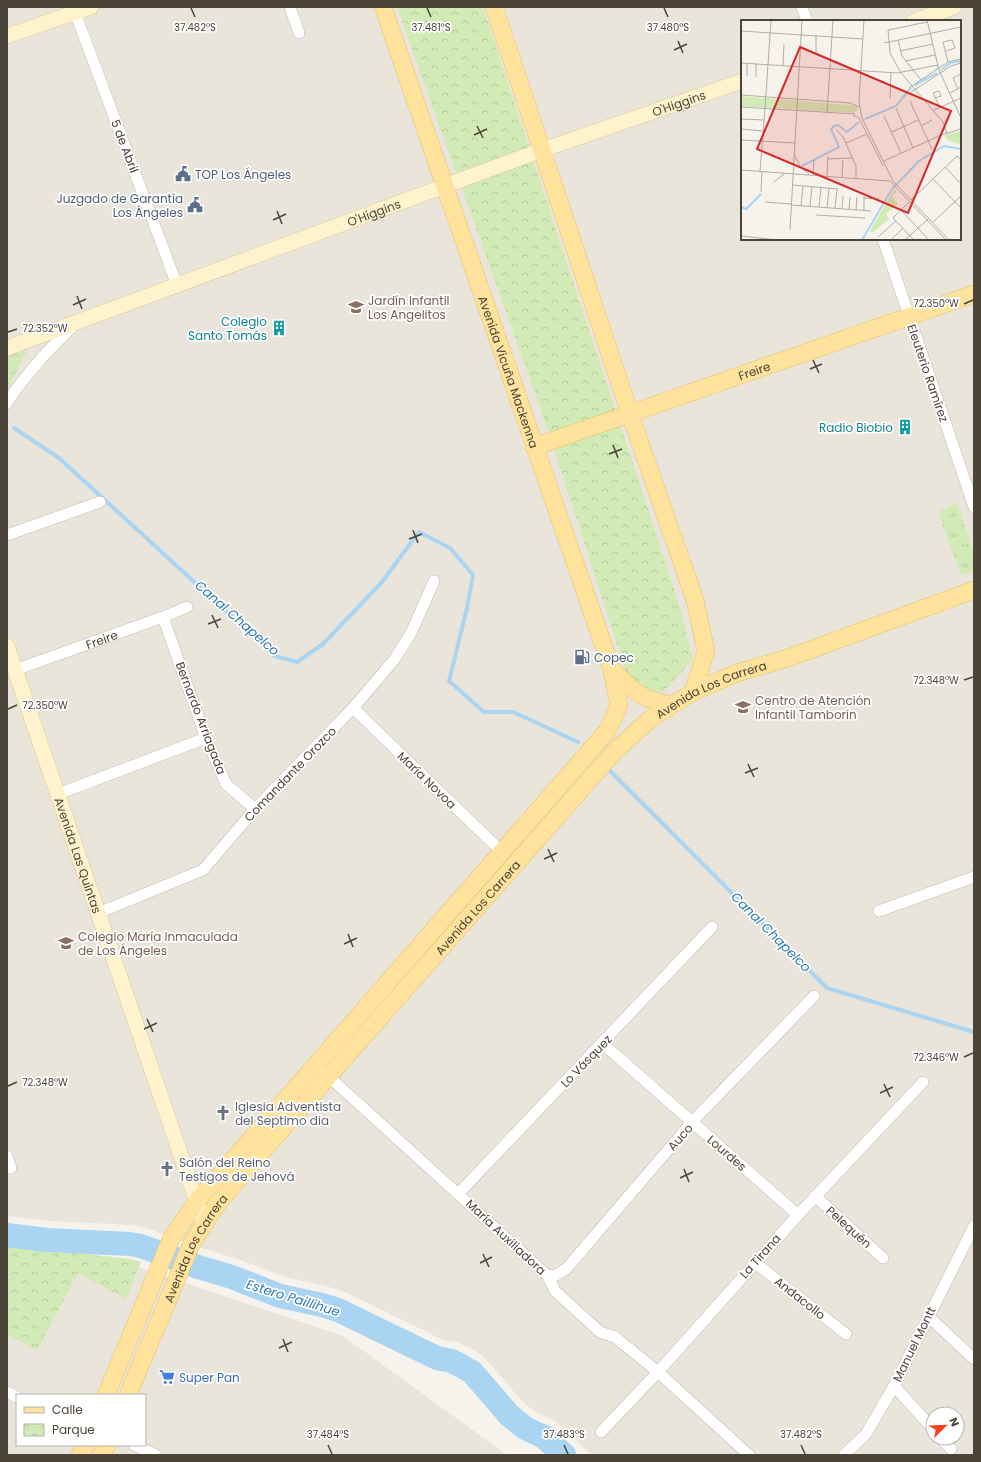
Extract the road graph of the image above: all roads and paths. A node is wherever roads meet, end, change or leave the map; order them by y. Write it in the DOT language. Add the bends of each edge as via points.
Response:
graph roads {
  1 [pos="91,7"];
  2 [pos="290,7"];
  3 [pos="383,7"];
  4 [pos="494,7"];
  5 [pos="802,7"];
  6 [pos="954,7"];
  7 [pos="74,10"];
  8 [pos="807,20"];
  9 [pos="917,20"];
  10 [pos="299,33"];
  11 [pos="7,36"];
  12 [pos="741,80"];
  13 [pos="542,150"];
  14 [pos="445,186"];
  15 [pos="883,240"];
  16 [pos="177,285"];
  17 [pos="974,294"];
  18 [pos="909,316"];
  19 [pos="77,322"];
  20 [pos="7,348"];
  21 [pos="7,403"];
  22 [pos="630,414"];
  23 [pos="534,447"];
  24 [pos="100,502"];
  25 [pos="974,507"];
  26 [pos="7,535"];
  27 [pos="434,581"];
  28 [pos="974,590"];
  29 [pos="187,607"];
  30 [pos="163,617"];
  31 [pos="7,646"];
  32 [pos="15,670"];
  33 [pos="612,670"];
  34 [pos="693,692"];
  35 [pos="671,705"];
  36 [pos="353,708"];
  37 [pos="206,738"];
  38 [pos="58,794"];
  39 [pos="255,809"];
  40 [pos="501,851"];
  41 [pos="974,877"];
  42 [pos="879,911"];
  43 [pos="98,913"];
  44 [pos="712,927"];
  45 [pos="814,996"];
  46 [pos="602,1044"];
  47 [pos="315,1064"];
  48 [pos="329,1077"];
  49 [pos="923,1082"];
  50 [pos="692,1122"];
  51 [pos="7,1156"];
  52 [pos="11,1168"];
  53 [pos="458,1194"];
  54 [pos="815,1196"];
  55 [pos="197,1201"];
  56 [pos="798,1215"];
  57 [pos="204,1223"];
  58 [pos="974,1226"];
  59 [pos="883,1258"];
  60 [pos="754,1262"];
  61 [pos="548,1276"];
  62 [pos="928,1316"];
  63 [pos="846,1334"];
  64 [pos="972,1354"];
  65 [pos="658,1372"];
  66 [pos="894,1386"];
  67 [pos="106,1394"];
  68 [pos="128,1394"];
  69 [pos="925,1420"];
  70 [pos="601,1432"];
  71 [pos="84,1446"];
  72 [pos="106,1446"];
  73 [pos="136,1446"];
  74 [pos="948,1446"];
  75 [pos="951,1449"];
  76 [pos="80,1455"];
  77 [pos="102,1455"];
  78 [pos="156,1455"];
  79 [pos="749,1455"];
  80 [pos="844,1455"];
  1 -- 7 [label="street"];
  2 -- 10 [label="street"];
  3 -- 14 [label="main road, Avenida Vicuña Mackenna"];
  4 -- 13 [label="main road"];
  5 -- 8 [label="street"];
  6 -- 9 [label="street"];
  7 -- 11 [label="street"];
  7 -- 16 [label="street, 5 de Abril"];
  12 -- 13 [label="street, O'Higgins"];
  13 -- 14 [label="street, O'Higgins"];
  13 -- 22 [label="main road"];
  14 -- 16 [label="street, O'Higgins"];
  14 -- 23 [label="main road, Avenida Vicuña Mackenna"];
  15 -- 18 [label="street, Eleuterio Ramírez"];
  16 -- 19 [label="street, O'Higgins"];
  17 -- 18 [label="main road, Freire"];
  18 -- 22 [label="main road, Freire"];
  18 -- 25 [label="street, Eleuterio Ramírez"];
  19 -- 20 [label="street, O'Higgins"];
  19 -- 21 [label="street" via="35,364"];
  22 -- 23 [label="main road, Freire"];
  22 -- 34 [label="main road" via="695,600 706,651"];
  23 -- 33 [label="main road, Avenida Vicuña Mackenna"];
  24 -- 26 [label="street"];
  27 -- 36 [label="street, Comandante Orozco" via="411,633 394,660"];
  28 -- 34 [label="main road, Avenida Los Carrera" via="788,658 737,673"];
  29 -- 30 [label="street, Freire"];
  30 -- 32 [label="street, Freire"];
  30 -- 37 [label="street, Bernardo Arriagada"];
  31 -- 32 [label="street, Avenida Las Quintas"];
  32 -- 38 [label="street, Avenida Las Quintas"];
  33 -- 35 [label="main road, Avenida Vicuña Mackenna" via="637,694"];
  33 -- 40 [label="main road, Avenida Los Carrera" via="618,705 608,730"];
  34 -- 35 [label="main road, Avenida Los Carrera"];
  35 -- 48 [label="main road, Avenida Los Carrera" via="649,720 615,751"];
  36 -- 39 [label="street, Comandante Orozco"];
  36 -- 40 [label="street, María Novoa"];
  37 -- 38 [label="street"];
  37 -- 39 [label="street, Bernardo Arriagada" via="226,784"];
  38 -- 43 [label="street, Avenida Las Quintas"];
  39 -- 43 [label="street, Comandante Orozco" via="203,870"];
  40 -- 47 [label="main road, Avenida Los Carrera"];
  41 -- 42 [label="street"];
  43 -- 55 [label="street, Avenida Las Quintas"];
  44 -- 46 [label="street, Lo Vásquez"];
  45 -- 50 [label="street, Auco"];
  46 -- 50 [label="street, Lourdes"];
  46 -- 53 [label="street, Lo Vásquez"];
  47 -- 48 [label="street, María Auxiliadora"];
  47 -- 55 [label="main road, Avenida Los Carrera"];
  48 -- 53 [label="street, María Auxiliadora"];
  48 -- 57 [label="main road, Avenida Los Carrera" via="245,1171"];
  49 -- 54 [label="street, La Tirana"];
  50 -- 56 [label="street, Lourdes"];
  50 -- 61 [label="street, Auco" via="566,1269"];
  51 -- 52 [label="street"];
  53 -- 61 [label="street, María Auxiliadora"];
  54 -- 56 [label="street, La Tirana"];
  54 -- 59 [label="street, Pelequén"];
  55 -- 57 [label="street, Avenida Las Quintas"];
  55 -- 67 [label="main road, Avenida Los Carrera" via="171,1239"];
  56 -- 60 [label="street, La Tirana"];
  57 -- 68 [label="main road, Avenida Los Carrera" via="191,1246"];
  58 -- 62 [label="street, Manuel Montt"];
  60 -- 63 [label="street, Andacollo"];
  60 -- 65 [label="street, La Tirana"];
  61 -- 65 [label="street, María Auxiliadora" via="555,1291 600,1332 614,1337"];
  62 -- 64 [label="street"];
  62 -- 66 [label="street, Manuel Montt"];
  65 -- 70 [label="street, La Tirana"];
  65 -- 79 [label="street, María Auxiliadora"];
  66 -- 69 [label="street"];
  66 -- 80 [label="street, Manuel Montt" via="866,1434"];
  71 -- 76 [label="main road"];
  72 -- 77 [label="main road"];
  73 -- 78 [label="street"];
  74 -- 75 [label="street"];
}
